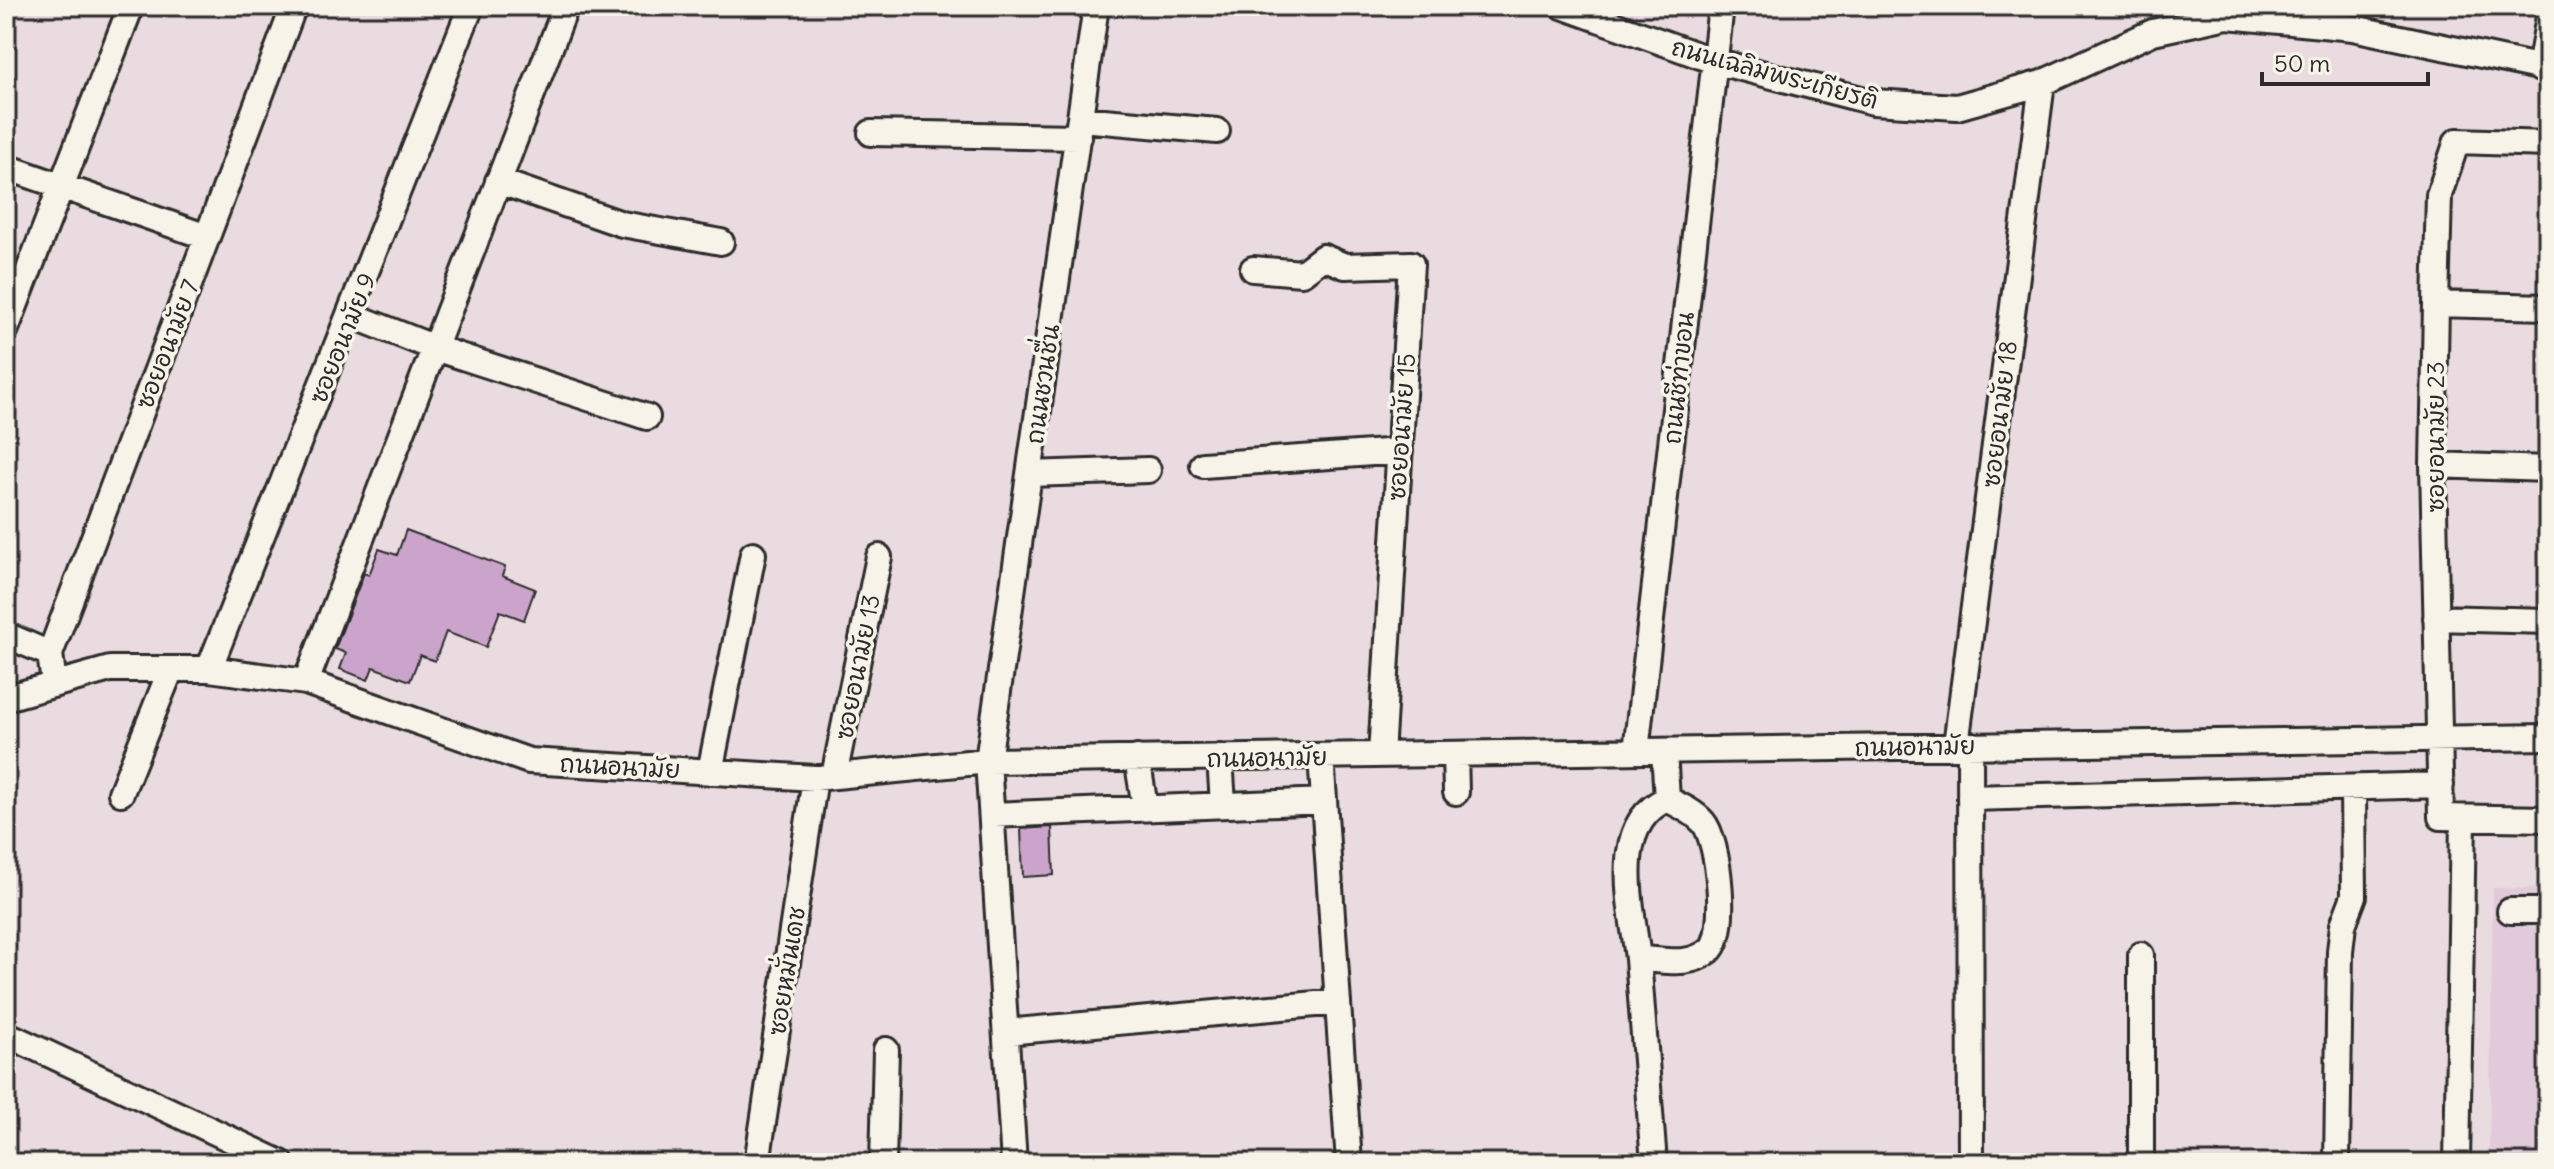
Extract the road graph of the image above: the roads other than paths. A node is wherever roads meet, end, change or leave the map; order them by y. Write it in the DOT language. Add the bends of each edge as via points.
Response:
graph roads {
  1 [pos="131,6"];
  2 [pos="294,6"];
  3 [pos="471,6"];
  4 [pos="566,6"];
  5 [pos="1096,6"];
  6 [pos="1562,6"];
  7 [pos="1721,6"];
  8 [pos="2548,22"];
  9 [pos="1714,61"];
  10 [pos="2544,69"];
  11 [pos="2042,83"];
  12 [pos="1080,128"];
  13 [pos="1217,131"];
  14 [pos="871,133"];
  15 [pos="2548,144"];
  16 [pos="6,167"];
  17 [pos="498,181"];
  18 [pos="61,187"];
  19 [pos="207,237"];
  20 [pos="721,242"];
  21 [pos="1253,269"];
  22 [pos="2436,304"];
  23 [pos="2548,307"];
  24 [pos="351,315"];
  25 [pos="6,329"];
  26 [pos="435,348"];
  27 [pos="647,417"];
  28 [pos="1400,451"];
  29 [pos="1203,465"];
  30 [pos="2433,465"];
  31 [pos="2548,469"];
  32 [pos="1148,470"];
  33 [pos="1029,474"];
  34 [pos="753,554"];
  35 [pos="879,557"];
  36 [pos="2436,618"];
  37 [pos="2548,621"];
  38 [pos="6,635"];
  39 [pos="50,654"];
  40 [pos="171,669"];
  41 [pos="209,669"];
  42 [pos="306,682"];
  43 [pos="54,683"];
  44 [pos="6,698"];
  45 [pos="2441,737"];
  46 [pos="2548,737"];
  47 [pos="1963,745"];
  48 [pos="1636,751"];
  49 [pos="1664,751"];
  50 [pos="1455,754"];
  51 [pos="1381,755"];
  52 [pos="1321,756"];
  53 [pos="1220,757"];
  54 [pos="1137,758"];
  55 [pos="988,761"];
  56 [pos="710,772"];
  57 [pos="825,777"];
  58 [pos="2441,785"];
  59 [pos="2353,788"];
  60 [pos="1456,792"];
  61 [pos="121,793"];
  62 [pos="1970,798"];
  63 [pos="1667,799"];
  64 [pos="1324,801"];
  65 [pos="1223,805"];
  66 [pos="1145,807"];
  67 [pos="992,815"];
  68 [pos="2463,818"];
  69 [pos="2548,819"];
  70 [pos="2510,911"];
  71 [pos="2548,911"];
  72 [pos="2141,955"];
  73 [pos="1638,959"];
  74 [pos="1338,1002"];
  75 [pos="1006,1032"];
  76 [pos="6,1034"];
  77 [pos="886,1050"];
  78 [pos="281,1163"];
  79 [pos="757,1163"];
  80 [pos="883,1163"];
  81 [pos="1014,1163"];
  82 [pos="1349,1163"];
  83 [pos="1654,1163"];
  84 [pos="1971,1163"];
  85 [pos="2141,1163"];
  86 [pos="2337,1163"];
  87 [pos="2457,1163"];
  1 -- 18 [label="street"];
  2 -- 19 [label="street, ซอยอนามัย 7"];
  3 -- 24 [label="street, ซอยอนามัย 9"];
  4 -- 17 [label="street"];
  5 -- 12 [label="street, ถนนชวนชื่น"];
  6 -- 9 [label="street, ถนนเฉลิมพระเกียรติ"];
  7 -- 9 [label="street, ถนนชีท่าขอน"];
  8 -- 10 [label="street"];
  9 -- 11 [label="street, ถนนเฉลิมพระเกียรติ" via="1873,102 1957,107"];
  9 -- 48 [label="street, ถนนชีท่าขอน"];
  10 -- 11 [label="street, ถนนเฉลิมพระเกียรติ" via="2353,28 2227,16 2153,32"];
  11 -- 47 [label="street, ซอยอนามัย 18"];
  12 -- 13 [label="street"];
  12 -- 14 [label="street"];
  12 -- 33 [label="street, ถนนชวนชื่น"];
  15 -- 22 [label="street, ซอยอนามัย 23" via="2457,141 2439,195"];
  16 -- 18 [label="street"];
  17 -- 20 [label="street" via="622,224"];
  17 -- 26 [label="street"];
  18 -- 19 [label="street"];
  18 -- 25 [label="street"];
  19 -- 39 [label="street, ซอยอนามัย 7"];
  21 -- 28 [label="street, ซอยอนามัย 15" via="1302,273 1323,257 1345,266 1411,264"];
  22 -- 23 [label="street"];
  22 -- 30 [label="street, ซอยอนามัย 23"];
  24 -- 26 [label="street"];
  24 -- 41 [label="street, ซอยอนามัย 9"];
  26 -- 27 [label="street"];
  26 -- 42 [label="street"];
  28 -- 29 [label="street"];
  28 -- 51 [label="street, ซอยอนามัย 15"];
  30 -- 31 [label="street"];
  30 -- 36 [label="street, ซอยอนามัย 23"];
  32 -- 33 [label="street"];
  33 -- 55 [label="street, ถนนชวนชื่น"];
  34 -- 56 [label="street"];
  35 -- 57 [label="street, ซอยอนามัย 13"];
  36 -- 37 [label="street"];
  36 -- 45 [label="street, ซอยอนามัย 23"];
  38 -- 39 [label="street"];
  39 -- 43 [label="street, ซอยอนามัย 7"];
  40 -- 41 [label="street, ถนนอนามัย"];
  40 -- 43 [label="street, ถนนอนามัย" via="110,669"];
  40 -- 61 [label="street"];
  41 -- 42 [label="street, ถนนอนามัย"];
  42 -- 56 [label="street, ถนนอนามัย" via="529,761"];
  43 -- 44 [label="street, ถนนอนามัย"];
  45 -- 46 [label="street, ถนนอนามัย"];
  45 -- 47 [label="street, ถนนอนามัย"];
  45 -- 58 [label="street, ซอยอนามัย 23"];
  47 -- 49 [label="street, ถนนอนามัย"];
  47 -- 62 [label="street, ซอยอนามัย 18"];
  48 -- 49 [label="street, ถนนอนามัย"];
  48 -- 50 [label="street, ถนนอนามัย"];
  49 -- 63 [label="street"];
  50 -- 51 [label="street, ถนนอนามัย"];
  50 -- 60 [label="street"];
  51 -- 52 [label="street, ถนนอนามัย"];
  52 -- 53 [label="street, ถนนอนามัย"];
  52 -- 64 [label="street"];
  53 -- 54 [label="street, ถนนอนามัย"];
  53 -- 65 [label="street"];
  54 -- 55 [label="street, ถนนอนามัย"];
  54 -- 66 [label="street"];
  55 -- 57 [label="street, ถนนอนามัย"];
  55 -- 67 [label="street, ถนนชวนชื่น"];
  56 -- 57 [label="street, ถนนอนามัย"];
  57 -- 79 [label="street, ซอยหมั่นเดช"];
  58 -- 59 [label="street"];
  58 -- 68 [label="street, ซอยอนามัย 23" via="2441,817"];
  59 -- 62 [label="street"];
  59 -- 86 [label="street" via="2354,896 2340,951"];
  62 -- 84 [label="street, ซอยอนามัย 18"];
  63 -- 73 [label="street" via="1642,820 1629,847"];
  63 -- 73 [label="street" via="1703,822 1715,842 1720,929 1716,944 1689,961"];
  64 -- 65 [label="street"];
  64 -- 74 [label="street"];
  65 -- 66 [label="street"];
  66 -- 67 [label="street"];
  67 -- 75 [label="street, ถนนชวนชื่น"];
  68 -- 69 [label="street"];
  68 -- 87 [label="street"];
  70 -- 71 [label="street"];
  72 -- 85 [label="street"];
  73 -- 83 [label="street"];
  74 -- 75 [label="street"];
  74 -- 82 [label="street"];
  75 -- 81 [label="street, ถนนชวนชื่น"];
  76 -- 78 [label="street"];
  77 -- 80 [label="street"];
}
